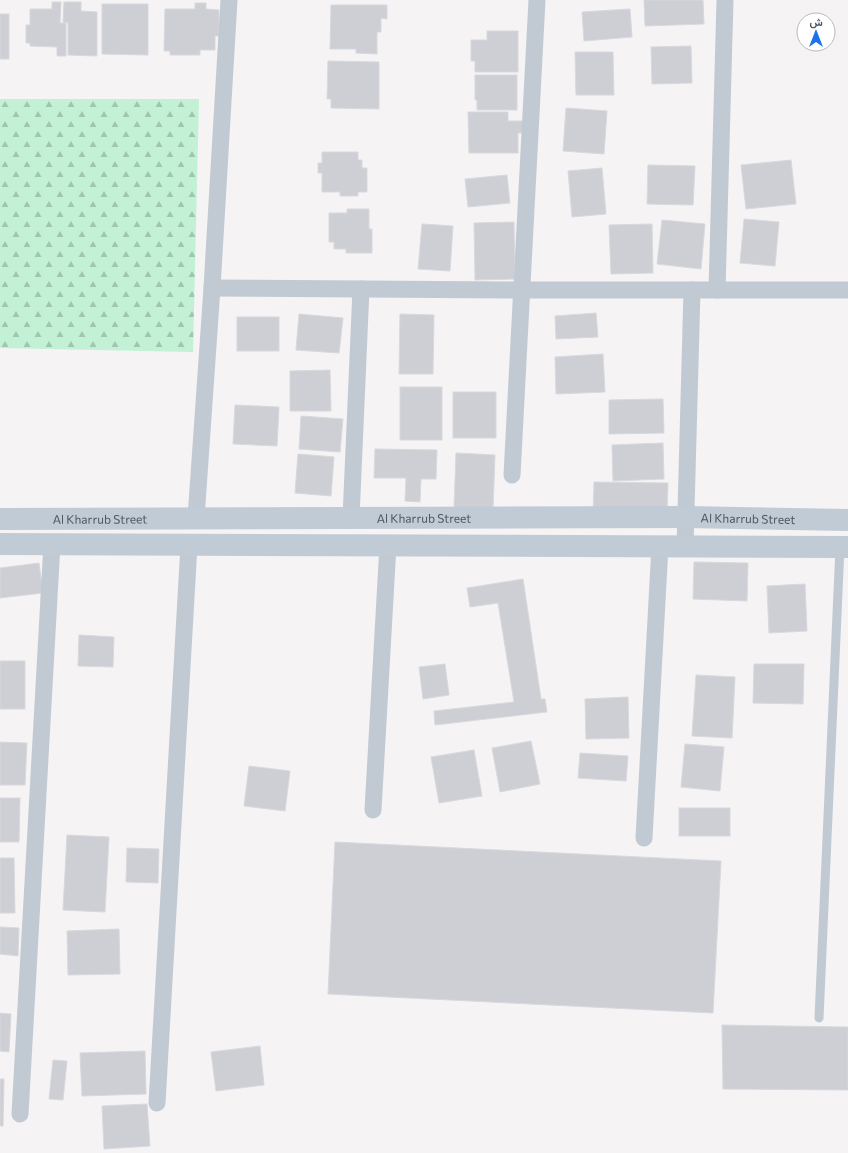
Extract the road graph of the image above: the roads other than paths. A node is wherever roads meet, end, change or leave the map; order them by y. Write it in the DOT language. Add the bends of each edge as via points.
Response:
graph roads {
  1 [pos="229,0"];
  2 [pos="538,0"];
  3 [pos="725,0"];
  4 [pos="212,288"];
  5 [pos="361,289"];
  6 [pos="522,290"];
  7 [pos="692,290"];
  8 [pos="717,290"];
  9 [pos="848,290"];
  10 [pos="512,475"];
  11 [pos="686,517"];
  12 [pos="0,518"];
  13 [pos="196,518"];
  14 [pos="351,518"];
  15 [pos="848,520"];
  16 [pos="0,544"];
  17 [pos="52,544"];
  18 [pos="189,545"];
  19 [pos="388,545"];
  20 [pos="660,546"];
  21 [pos="685,547"];
  22 [pos="844,547"];
  23 [pos="373,810"];
  24 [pos="644,838"];
  25 [pos="819,1018"];
  26 [pos="157,1103"];
  27 [pos="20,1114"];
  1 -- 4 [label="street"];
  2 -- 6 [label="street"];
  3 -- 8 [label="street"];
  4 -- 5 [label="street"];
  4 -- 13 [label="street"];
  5 -- 6 [label="street"];
  5 -- 14 [label="street"];
  6 -- 7 [label="street"];
  6 -- 10 [label="street"];
  7 -- 8 [label="street"];
  7 -- 11 [label="street"];
  8 -- 9 [label="street"];
  11 -- 14 [label="main road, Al Kharrub Street"];
  11 -- 15 [label="main road, Al Kharrub Street"];
  11 -- 21 [label="street"];
  12 -- 13 [label="main road, Al Kharrub Street"];
  13 -- 14 [label="main road, Al Kharrub Street"];
  16 -- 17 [label="main road"];
  17 -- 18 [label="main road"];
  17 -- 27 [label="street"];
  18 -- 19 [label="main road"];
  18 -- 26 [label="street"];
  19 -- 20 [label="main road"];
  19 -- 23 [label="street"];
  20 -- 21 [label="main road"];
  20 -- 24 [label="street"];
  21 -- 22 [label="main road"];
  22 -- 25 [label="lane"];
}
